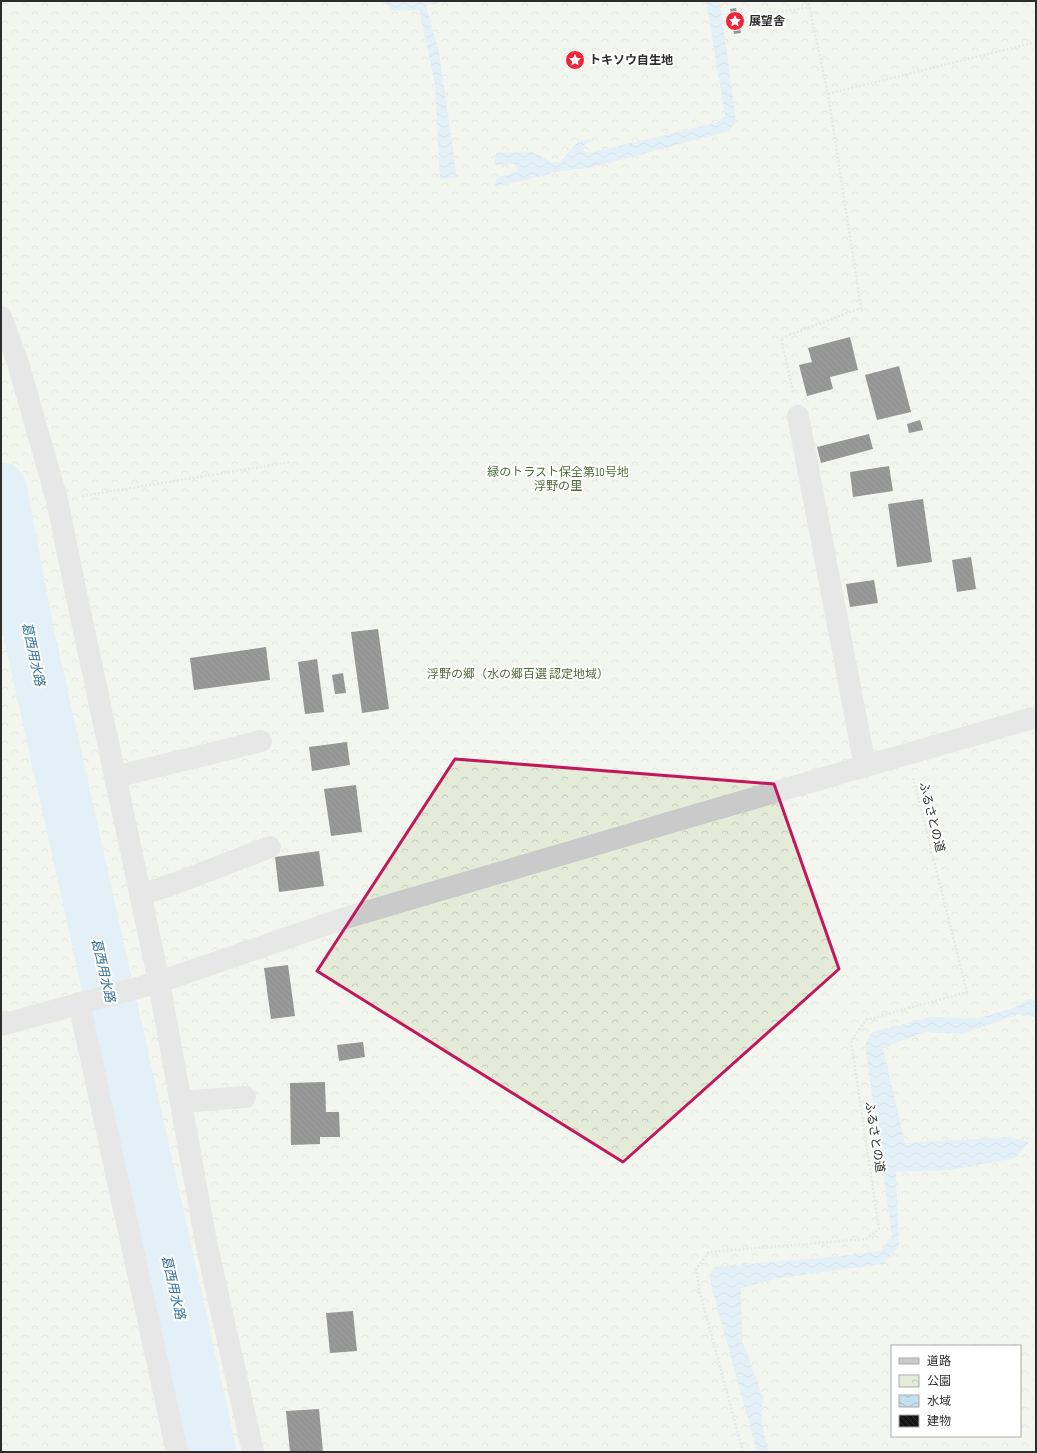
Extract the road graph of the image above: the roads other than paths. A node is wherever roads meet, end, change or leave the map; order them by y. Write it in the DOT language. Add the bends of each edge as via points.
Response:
graph roads {
  1 [pos="1,317"];
  2 [pos="798,416"];
  3 [pos="1036,718"];
  4 [pos="261,741"];
  5 [pos="865,766"];
  6 [pos="115,777"];
  7 [pos="270,847"];
  8 [pos="140,895"];
  9 [pos="151,984"];
  10 [pos="85,1002"];
  11 [pos="1,1025"];
  12 [pos="245,1097"];
  13 [pos="180,1102"];
  14 [pos="177,1452"];
  15 [pos="253,1452"];
  1 -- 6 [label="street" via="18,363 58,500"];
  2 -- 5 [label="street"];
  3 -- 5 [label="street"];
  4 -- 6 [label="street"];
  5 -- 9 [label="street" via="342,919"];
  6 -- 8 [label="street"];
  7 -- 8 [label="street"];
  8 -- 9 [label="street"];
  9 -- 10 [label="street"];
  9 -- 13 [label="street"];
  10 -- 11 [label="street"];
  10 -- 14 [label="street"];
  12 -- 13 [label="street"];
  13 -- 15 [label="street" via="206,1242"];
}
